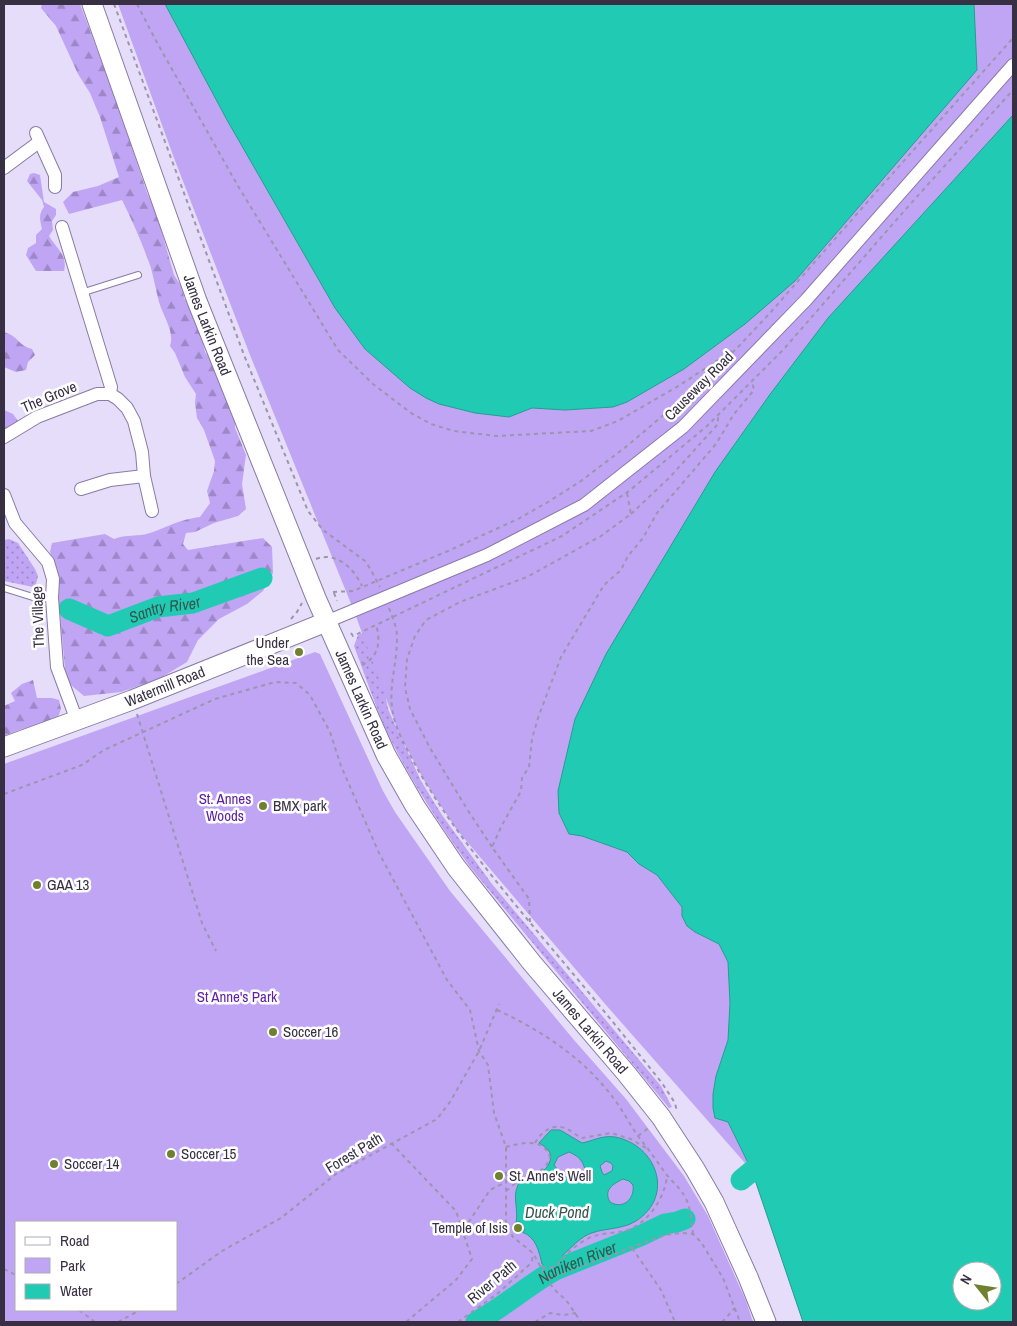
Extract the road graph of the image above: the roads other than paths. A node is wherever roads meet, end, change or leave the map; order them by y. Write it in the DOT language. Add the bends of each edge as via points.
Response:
graph roads {
  1 [pos="92,4"];
  2 [pos="1013,65"];
  3 [pos="4,168"];
  4 [pos="55,187"];
  5 [pos="62,226"];
  6 [pos="138,275"];
  7 [pos="81,293"];
  8 [pos="110,394"];
  9 [pos="4,437"];
  10 [pos="144,476"];
  11 [pos="81,489"];
  12 [pos="4,495"];
  13 [pos="152,511"];
  14 [pos="10,526"];
  15 [pos="4,588"];
  16 [pos="52,598"];
  17 [pos="326,622"];
  18 [pos="76,721"];
  19 [pos="4,747"];
  20 [pos="766,1322"];
  1 -- 17 [label="main road, James Larkin Road" via="197,301"];
  2 -- 17 [label="street, Causeway Road" via="806,300 683,427 584,505 487,555"];
  3 -- 4 [label="street" via="38,138 55,176"];
  5 -- 7 [label="street"];
  6 -- 7 [label="lane"];
  7 -- 8 [label="street" via="111,387"];
  8 -- 9 [label="street, The Grove" via="98,394 37,417"];
  8 -- 10 [label="street" via="123,404 134,420"];
  10 -- 11 [label="street" via="110,480"];
  10 -- 13 [label="street"];
  12 -- 14 [label="street, The Village"];
  14 -- 16 [label="street, The Village" via="48,562 54,579"];
  15 -- 16 [label="lane" via="36,598"];
  16 -- 18 [label="street, The Village" via="57,667"];
  17 -- 18 [label="main road, Watermill Road"];
  17 -- 20 [label="main road, James Larkin Road" via="395,771 435,838 532,962 661,1117 725,1224"];
  18 -- 19 [label="main road, Watermill Road"];
}
